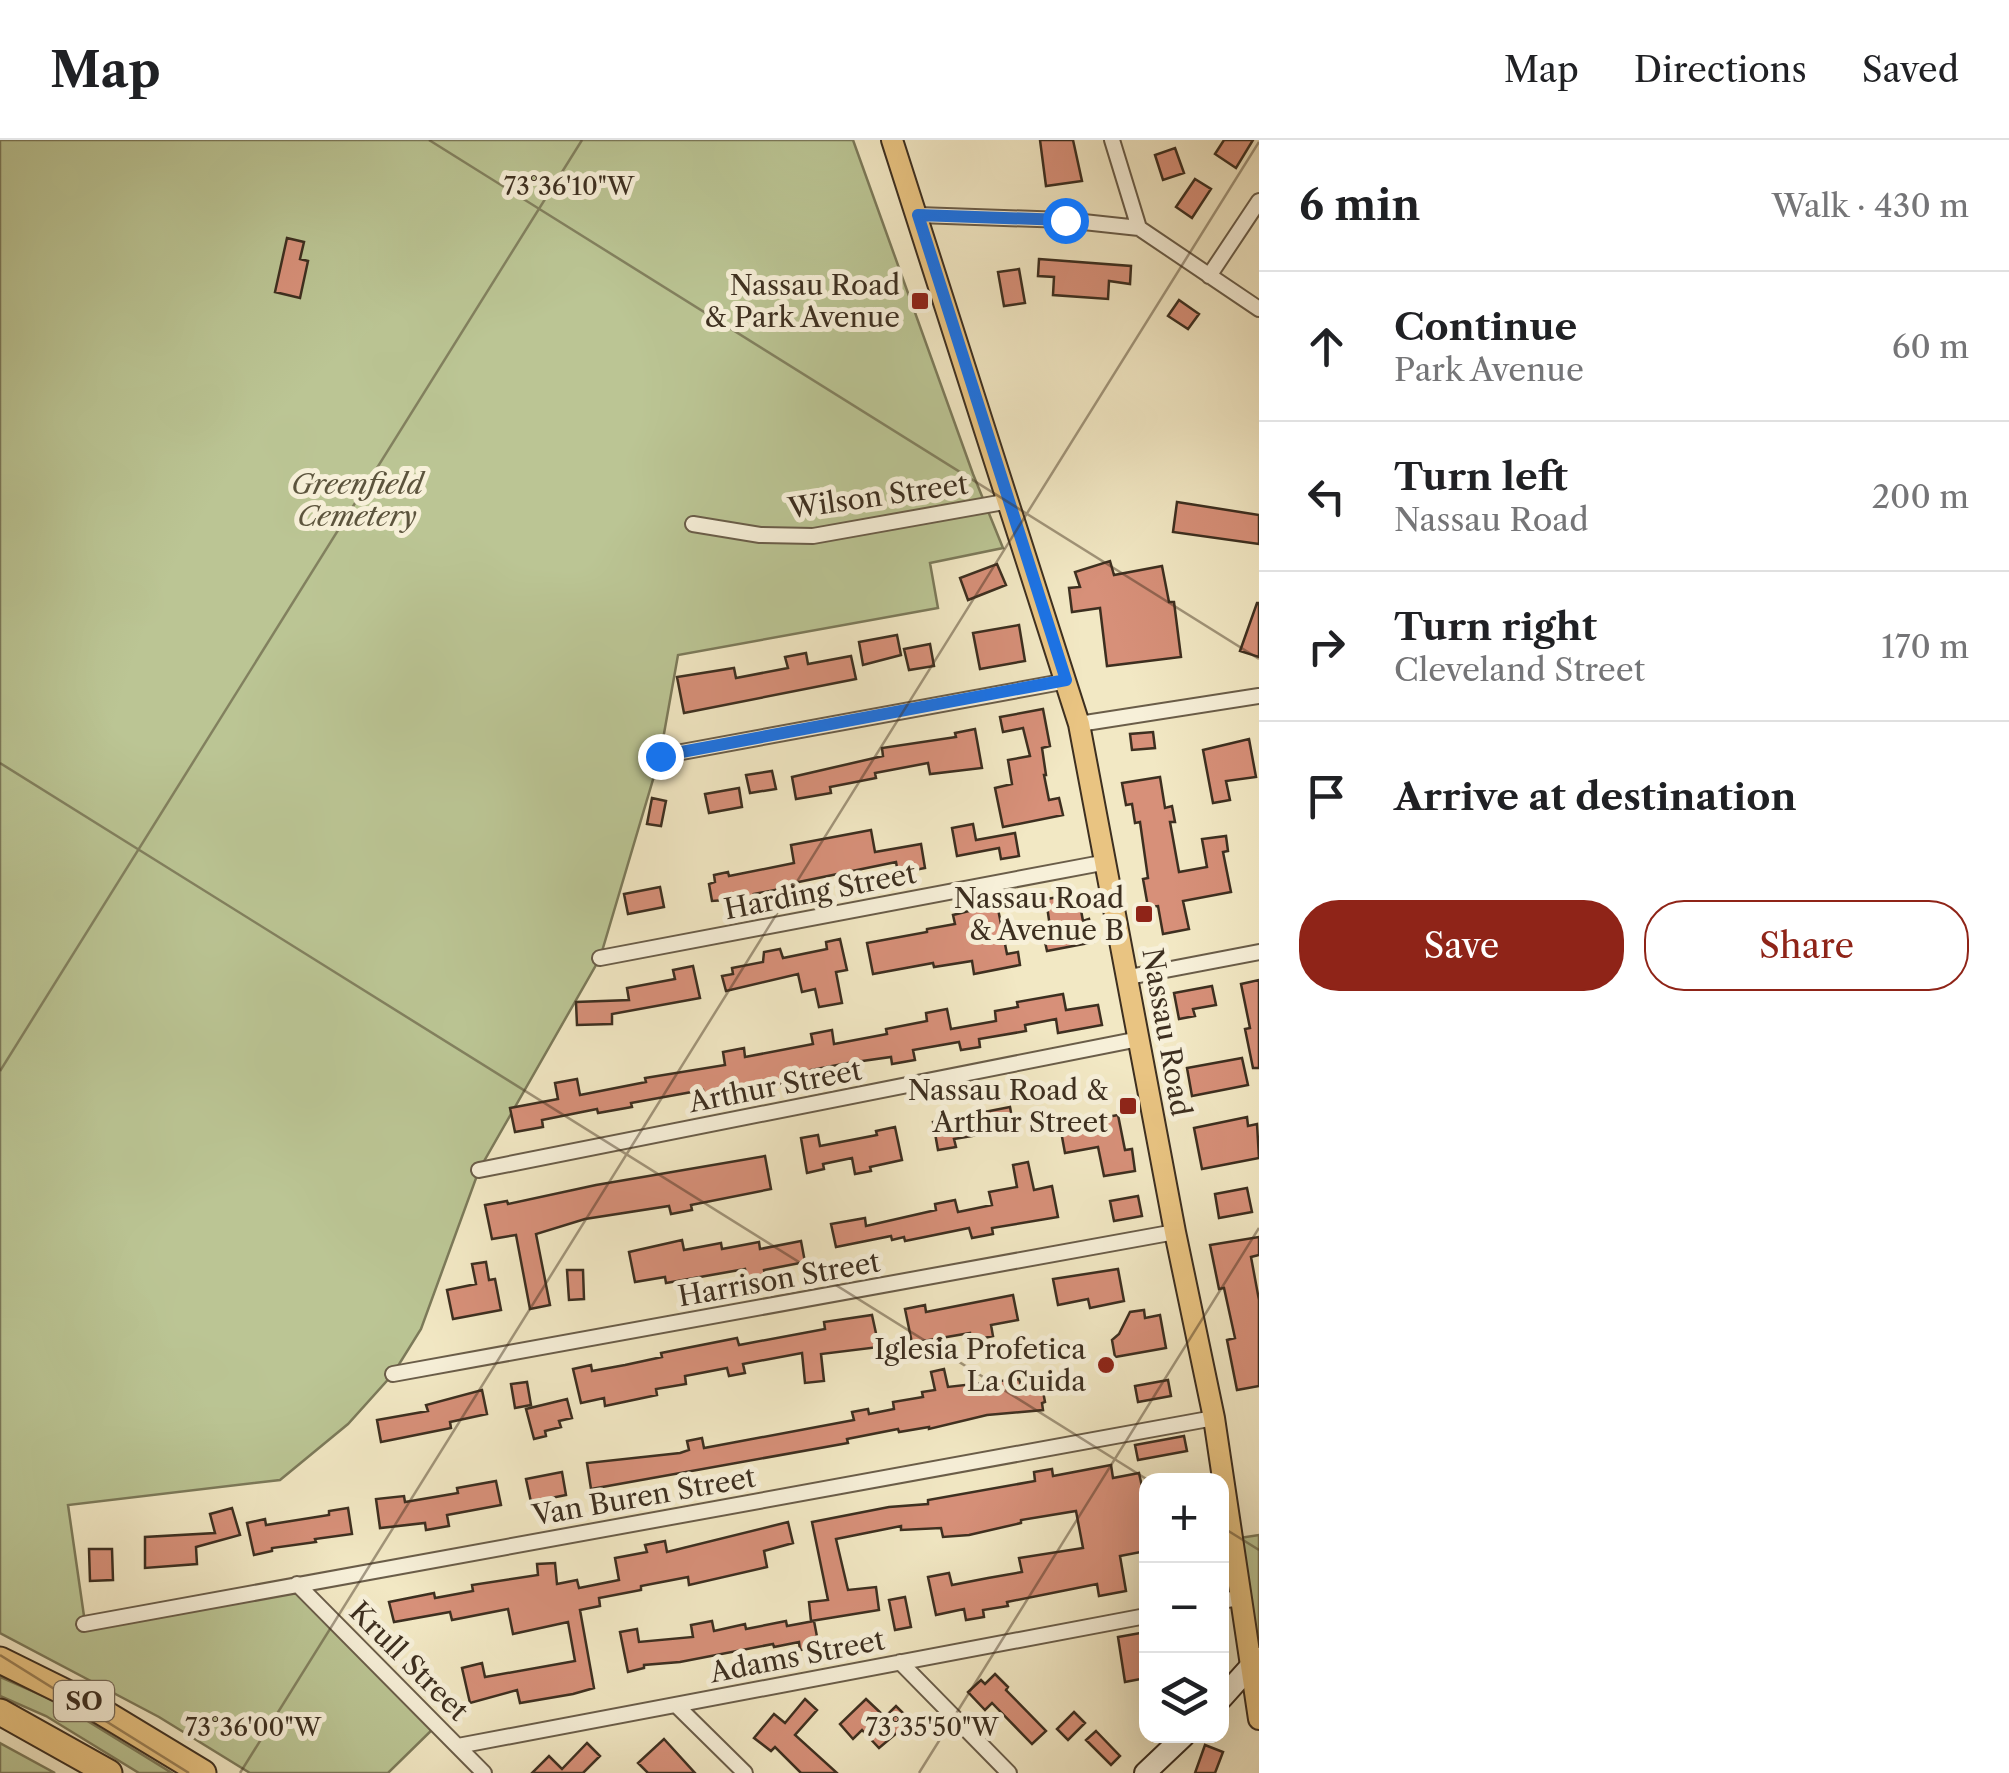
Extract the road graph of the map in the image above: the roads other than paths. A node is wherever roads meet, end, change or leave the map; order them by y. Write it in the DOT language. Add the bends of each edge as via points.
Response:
graph roads {
  1 [pos="892,140"];
  2 [pos="1112,140"];
  3 [pos="1259,200"];
  4 [pos="918,215"];
  5 [pos="1139,228"];
  6 [pos="1209,276"];
  7 [pos="1259,310"];
  8 [pos="1010,501"];
  9 [pos="693,524"];
  10 [pos="1066,680"];
  11 [pos="1259,696"];
  12 [pos="1079,724"];
  13 [pos="660,756"];
  14 [pos="1107,862"];
  15 [pos="1259,952"];
  16 [pos="600,958"];
  17 [pos="1129,977"];
  18 [pos="1140,1039"];
  19 [pos="480,1170"];
  20 [pos="1175,1232"];
  21 [pos="393,1374"];
  22 [pos="1214,1418"];
  23 [pos="298,1584"];
  24 [pos="1232,1600"];
  25 [pos="1139,1617"];
  26 [pos="84,1624"];
  27 [pos="0,1660"];
  28 [pos="900,1662"];
  29 [pos="1256,1662"];
  30 [pos="1229,1691"];
  31 [pos="676,1704"];
  32 [pos="0,1712"];
  33 [pos="1259,1719"];
  34 [pos="1177,1743"];
  35 [pos="458,1746"];
  36 [pos="105,1771"];
  37 [pos="203,1773"];
  38 [pos="484,1773"];
  39 [pos="745,1773"];
  40 [pos="1009,1773"];
  41 [pos="1146,1773"];
  1 -- 4 [label="main road, Nassau Road"];
  2 -- 5 [label="street"];
  3 -- 6 [label="street"];
  4 -- 5 [label="street"];
  4 -- 8 [label="main road, Nassau Road"];
  5 -- 6 [label="street"];
  6 -- 7 [label="street"];
  8 -- 9 [label="street, Wilson Street" via="812,536"];
  8 -- 10 [label="main road, Nassau Road"];
  10 -- 12 [label="main road, Nassau Road"];
  10 -- 13 [label="street"];
  11 -- 12 [label="street"];
  12 -- 14 [label="main road, Nassau Road"];
  14 -- 16 [label="street, Harding Street"];
  14 -- 17 [label="main road, Nassau Road"];
  15 -- 17 [label="street"];
  17 -- 18 [label="main road, Nassau Road"];
  18 -- 19 [label="street, Arthur Street"];
  18 -- 20 [label="main road, Nassau Road"];
  20 -- 21 [label="street, Harrison Street"];
  20 -- 22 [label="main road, Nassau Road"];
  22 -- 23 [label="street, Van Buren Street"];
  22 -- 24 [label="main road, Nassau Road"];
  23 -- 26 [label="street, Van Buren Street"];
  23 -- 35 [label="street, Krull Street"];
  24 -- 29 [label="main road, Nassau Road"];
  25 -- 28 [label="street, Adams Street"];
  27 -- 37 [label="highway, SO" via="102,1711"];
  28 -- 31 [label="street, Adams Street"];
  28 -- 40 [label="street"];
  29 -- 30 [label="main road"];
  29 -- 33 [label="main road, Nassau Road"];
  31 -- 35 [label="street, Adams Street"];
  31 -- 39 [label="street"];
  32 -- 36 [label="highway, SO"];
  34 -- 41 [label="main road"];
  35 -- 38 [label="street, Krull Street"];
}
